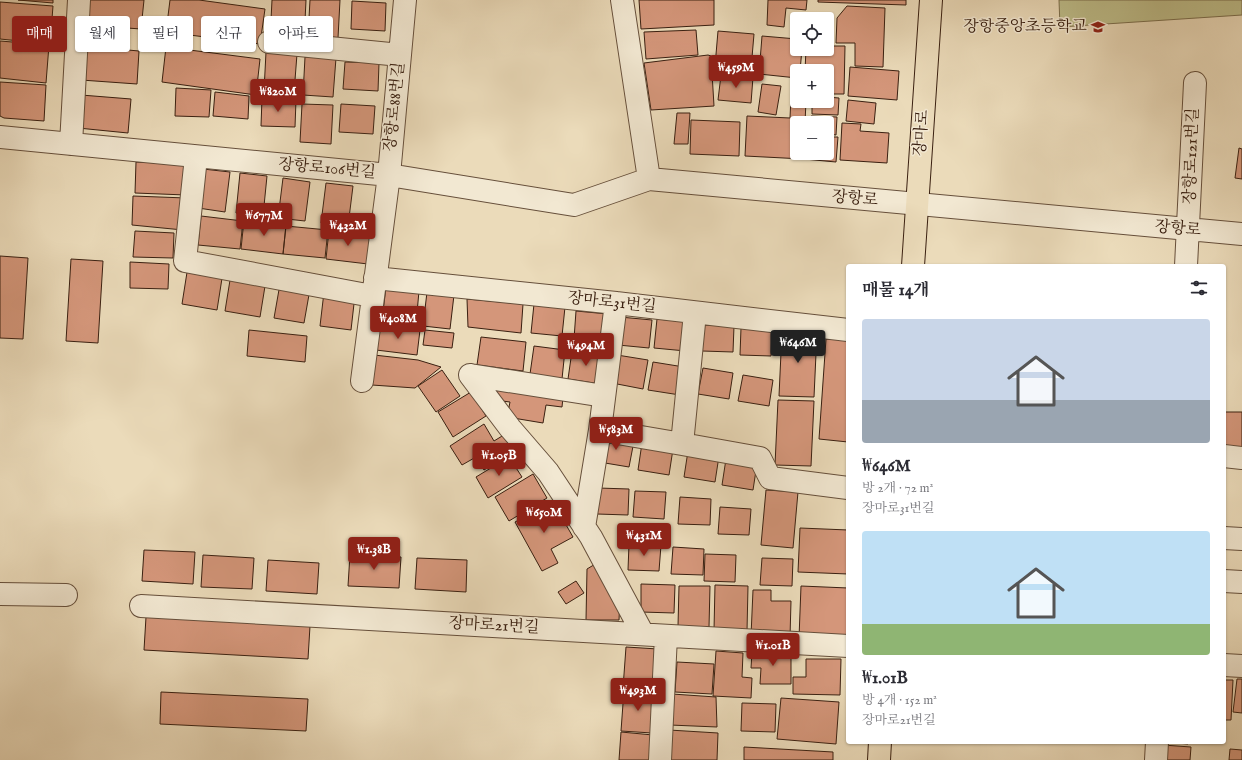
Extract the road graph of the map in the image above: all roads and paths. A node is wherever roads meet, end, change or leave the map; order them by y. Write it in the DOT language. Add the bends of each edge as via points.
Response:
graph roads {
  1 [pos="79,0"];
  2 [pos="405,0"];
  3 [pos="622,0"];
  4 [pos="931,0"];
  5 [pos="333,49"];
  6 [pos="400,56"];
  7 [pos="1195,82"];
  8 [pos="0,137"];
  9 [pos="71,144"];
  10 [pos="196,157"];
  11 [pos="389,175"];
  12 [pos="649,179"];
  13 [pos="917,205"];
  14 [pos="1189,230"];
  15 [pos="1242,234"];
  16 [pos="913,264"];
  17 [pos="1186,264"];
  18 [pos="374,287"];
  19 [pos="616,303"];
  20 [pos="695,312"];
  21 [pos="846,330"];
  22 [pos="362,381"];
  23 [pos="604,396"];
  24 [pos="600,430"];
  25 [pos="682,444"];
  26 [pos="1226,456"];
  27 [pos="1242,458"];
  28 [pos="846,488"];
  29 [pos="584,527"];
  30 [pos="1226,538"];
  31 [pos="1242,539"];
  32 [pos="1226,581"];
  33 [pos="1242,582"];
  34 [pos="0,594"];
  35 [pos="66,595"];
  36 [pos="140,606"];
  37 [pos="643,634"];
  38 [pos="666,636"];
  39 [pos="846,646"];
  40 [pos="1226,665"];
  41 [pos="1242,666"];
  42 [pos="880,744"];
  43 [pos="1157,744"];
  44 [pos="660,760"];
  45 [pos="879,760"];
  46 [pos="1156,760"];
  1 -- 9 [label="street"];
  2 -- 6 [label="street, 장항로88번길"];
  3 -- 12 [label="street"];
  4 -- 13 [label="main road, 장마로"];
  5 -- 6 [label="street"];
  6 -- 11 [label="street, 장항로88번길"];
  7 -- 14 [label="street, 장항로121번길"];
  8 -- 9 [label="street, 장항로106번길"];
  9 -- 10 [label="street, 장항로106번길"];
  10 -- 11 [label="street, 장항로106번길"];
  10 -- 18 [label="street, 장마로31번길" via="185,261"];
  11 -- 12 [label="street, 장항로106번길" via="574,205"];
  11 -- 18 [label="street, 장항로88번길"];
  12 -- 13 [label="street, 장항로"];
  13 -- 14 [label="street, 장항로"];
  13 -- 16 [label="main road, 장마로"];
  14 -- 15 [label="street, 장항로"];
  14 -- 17 [label="street, 장항로121번길"];
  18 -- 19 [label="street, 장마로31번길"];
  18 -- 22 [label="street, 장항로88번길"];
  19 -- 20 [label="street, 장마로31번길"];
  19 -- 23 [label="street"];
  20 -- 21 [label="street, 장마로31번길"];
  20 -- 25 [label="street"];
  23 -- 24 [label="street"];
  23 -- 29 [label="street" via="470,375 510,428 548,472"];
  24 -- 25 [label="street"];
  24 -- 29 [label="street"];
  25 -- 28 [label="street" via="760,458 770,478"];
  26 -- 27 [label="street"];
  29 -- 37 [label="street"];
  30 -- 31 [label="street"];
  32 -- 33 [label="street"];
  34 -- 35 [label="street"];
  36 -- 37 [label="street, 장마로21번길"];
  37 -- 38 [label="street, 장마로21번길"];
  38 -- 39 [label="street, 장마로21번길"];
  38 -- 44 [label="street"];
  40 -- 41 [label="street"];
  42 -- 45 [label="main road"];
  43 -- 46 [label="street"];
}
